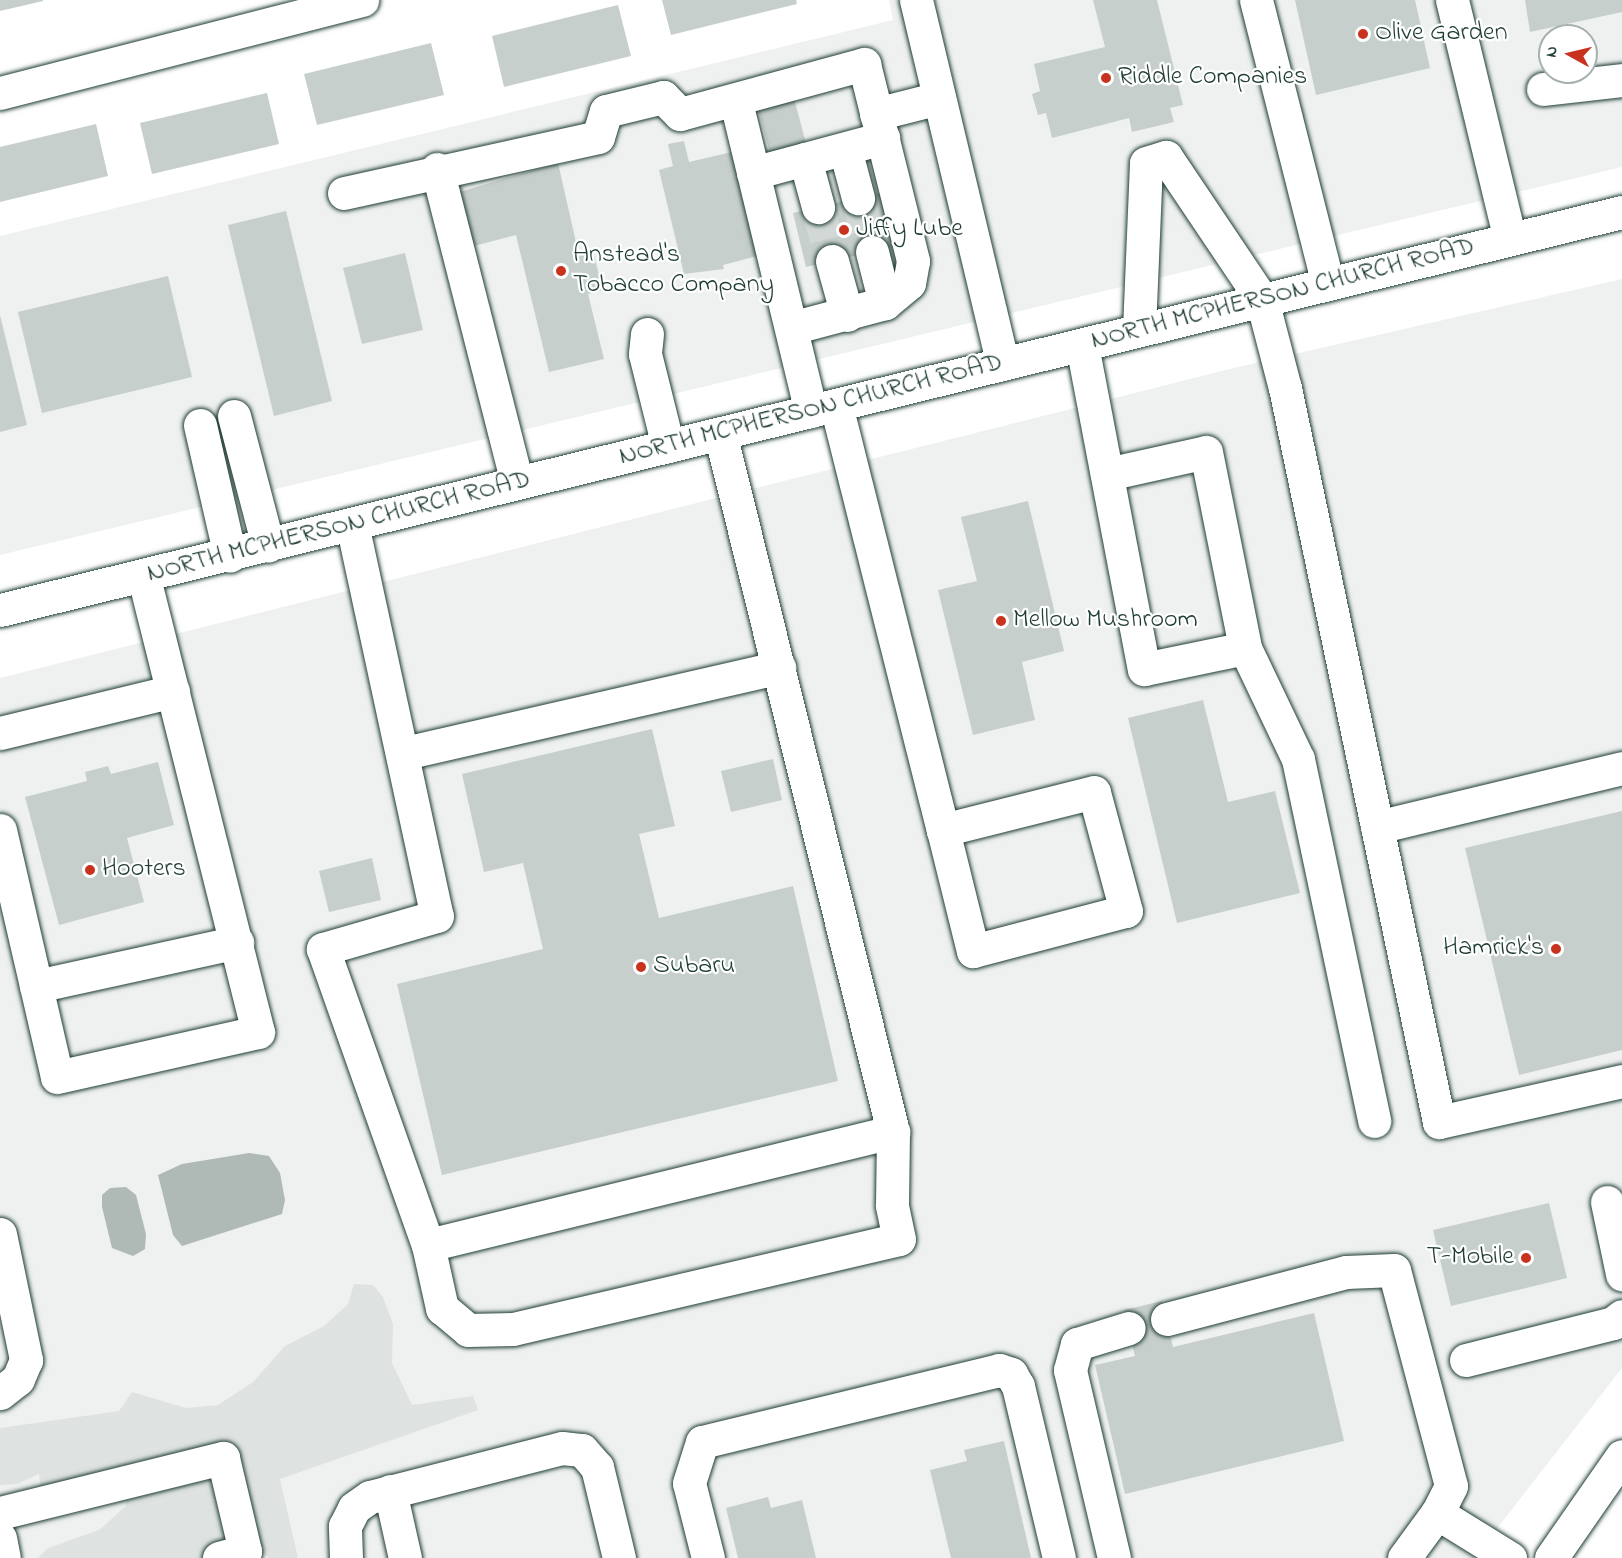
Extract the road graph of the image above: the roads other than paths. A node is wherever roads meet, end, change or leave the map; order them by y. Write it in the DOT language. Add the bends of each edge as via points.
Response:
graph roads {
  1 [pos="362,0"];
  2 [pos="916,0"];
  3 [pos="1256,0"];
  4 [pos="1452,0"];
  5 [pos="1622,80"];
  6 [pos="1543,89"];
  7 [pos="0,93"];
  8 [pos="939,98"];
  9 [pos="736,102"];
  10 [pos="879,126"];
  11 [pos="825,154"];
  12 [pos="436,169"];
  13 [pos="753,173"];
  14 [pos="344,193"];
  15 [pos="838,203"];
  16 [pos="1622,212"];
  17 [pos="1510,239"];
  18 [pos="852,256"];
  19 [pos="1328,284"];
  20 [pos="1262,300"];
  21 [pos="866,310"];
  22 [pos="791,328"];
  23 [pos="1139,330"];
  24 [pos="647,334"];
  25 [pos="1082,345"];
  26 [pos="1003,364"];
  27 [pos="824,408"];
  28 [pos="234,416"];
  29 [pos="200,425"];
  30 [pos="720,434"];
  31 [pos="668,446"];
  32 [pos="1107,474"];
  33 [pos="517,482"];
  34 [pos="352,524"];
  35 [pos="268,546"];
  36 [pos="230,556"];
  37 [pos="144,578"];
  38 [pos="0,610"];
  39 [pos="1245,648"];
  40 [pos="778,667"];
  41 [pos="173,691"];
  42 [pos="0,733"];
  43 [pos="405,753"];
  44 [pos="1622,768"];
  45 [pos="1377,827"];
  46 [pos="0,830"];
  47 [pos="943,830"];
  48 [pos="237,942"];
  49 [pos="36,986"];
  50 [pos="1622,1081"];
  51 [pos="1374,1121"];
  52 [pos="892,1132"];
  53 [pos="1607,1202"];
  54 [pos="0,1234"];
  55 [pos="428,1245"];
  56 [pos="1622,1274"];
  57 [pos="1622,1316"];
  58 [pos="1167,1319"];
  59 [pos="1129,1328"];
  60 [pos="1466,1360"];
  61 [pos="0,1393"];
  62 [pos="1622,1456"];
  63 [pos="382,1493"];
  64 [pos="1437,1513"];
  65 [pos="0,1514"];
  66 [pos="0,1538"];
  67 [pos="1559,1555"];
  68 [pos="4,1558"];
  69 [pos="219,1558"];
  70 [pos="346,1558"];
  71 [pos="390,1558"];
  72 [pos="405,1558"];
  73 [pos="619,1558"];
  74 [pos="708,1558"];
  75 [pos="1059,1558"];
  76 [pos="1114,1558"];
  77 [pos="1404,1558"];
  78 [pos="1510,1558"];
  1 -- 7 [label="main road"];
  2 -- 8 [label="main road"];
  3 -- 19 [label="main road"];
  4 -- 17 [label="main road"];
  5 -- 6 [label="main road"];
  8 -- 10 [label="main road"];
  8 -- 26 [label="main road"];
  9 -- 10 [label="main road" via="864,64"];
  9 -- 12 [label="main road" via="680,114 663,97 606,111 598,137"];
  9 -- 13 [label="main road"];
  10 -- 11 [label="main road"];
  10 -- 21 [label="main road" via="914,261 909,283"];
  11 -- 13 [label="main road"];
  11 -- 15 [label="main road"];
  12 -- 14 [label="main road"];
  12 -- 33 [label="main road"];
  13 -- 22 [label="main road"];
  16 -- 17 [label="main road, NORTH MCPHERSON CHURCH ROAD"];
  17 -- 19 [label="main road, NORTH MCPHERSON CHURCH ROAD"];
  18 -- 21 [label="main road"];
  19 -- 20 [label="main road, NORTH MCPHERSON CHURCH ROAD"];
  20 -- 23 [label="main road, NORTH MCPHERSON CHURCH ROAD"];
  20 -- 23 [label="main road" via="1166,157 1146,163"];
  20 -- 45 [label="main road"];
  21 -- 22 [label="main road"];
  22 -- 27 [label="main road"];
  23 -- 25 [label="main road, NORTH MCPHERSON CHURCH ROAD"];
  24 -- 31 [label="main road" via="645,354"];
  25 -- 26 [label="main road, NORTH MCPHERSON CHURCH ROAD"];
  25 -- 32 [label="main road"];
  26 -- 27 [label="main road, NORTH MCPHERSON CHURCH ROAD"];
  27 -- 30 [label="main road, NORTH MCPHERSON CHURCH ROAD"];
  27 -- 47 [label="main road"];
  28 -- 35 [label="main road"];
  29 -- 36 [label="main road"];
  30 -- 31 [label="main road, NORTH MCPHERSON CHURCH ROAD"];
  30 -- 40 [label="main road"];
  31 -- 33 [label="main road, NORTH MCPHERSON CHURCH ROAD"];
  32 -- 39 [label="main road" via="1206,452"];
  32 -- 39 [label="main road" via="1144,669"];
  33 -- 34 [label="main road, NORTH MCPHERSON CHURCH ROAD"];
  34 -- 35 [label="main road, NORTH MCPHERSON CHURCH ROAD"];
  34 -- 43 [label="main road"];
  35 -- 36 [label="main road, NORTH MCPHERSON CHURCH ROAD"];
  36 -- 37 [label="main road, NORTH MCPHERSON CHURCH ROAD"];
  37 -- 38 [label="main road, NORTH MCPHERSON CHURCH ROAD"];
  37 -- 41 [label="main road"];
  39 -- 51 [label="main road" via="1298,759"];
  40 -- 43 [label="main road"];
  40 -- 52 [label="main road"];
  41 -- 42 [label="main road"];
  41 -- 48 [label="main road"];
  43 -- 55 [label="main road" via="437,916 323,949"];
  44 -- 45 [label="main road"];
  45 -- 50 [label="main road" via="1439,1122"];
  46 -- 49 [label="main road"];
  47 -- 47 [label="main road" via="973,951 1125,911 1094,792"];
  48 -- 49 [label="main road"];
  48 -- 49 [label="main road" via="258,1032 57,1077"];
  52 -- 55 [label="main road"];
  52 -- 55 [label="main road" via="892,1205 898,1239 513,1329 468,1330 442,1308"];
  53 -- 56 [label="main road"];
  54 -- 61 [label="main road" via="26,1360 18,1379"];
  57 -- 60 [label="main road" via="1613,1323"];
  58 -- 64 [label="main road" via="1346,1272 1394,1270 1451,1486"];
  59 -- 76 [label="main road" via="1077,1344 1070,1370"];
  62 -- 67 [label="main road"];
  63 -- 70 [label="main road" via="354,1508 345,1526"];
  63 -- 71 [label="main road"];
  63 -- 72 [label="main road"];
  63 -- 73 [label="main road" via="562,1448 582,1450 597,1467"];
  64 -- 77 [label="main road"];
  64 -- 78 [label="main road"];
  65 -- 69 [label="main road" via="223,1458 246,1551"];
  66 -- 68 [label="main road"];
  74 -- 75 [label="main road" via="689,1483 702,1442 999,1370 1011,1374 1018,1386"];
}
